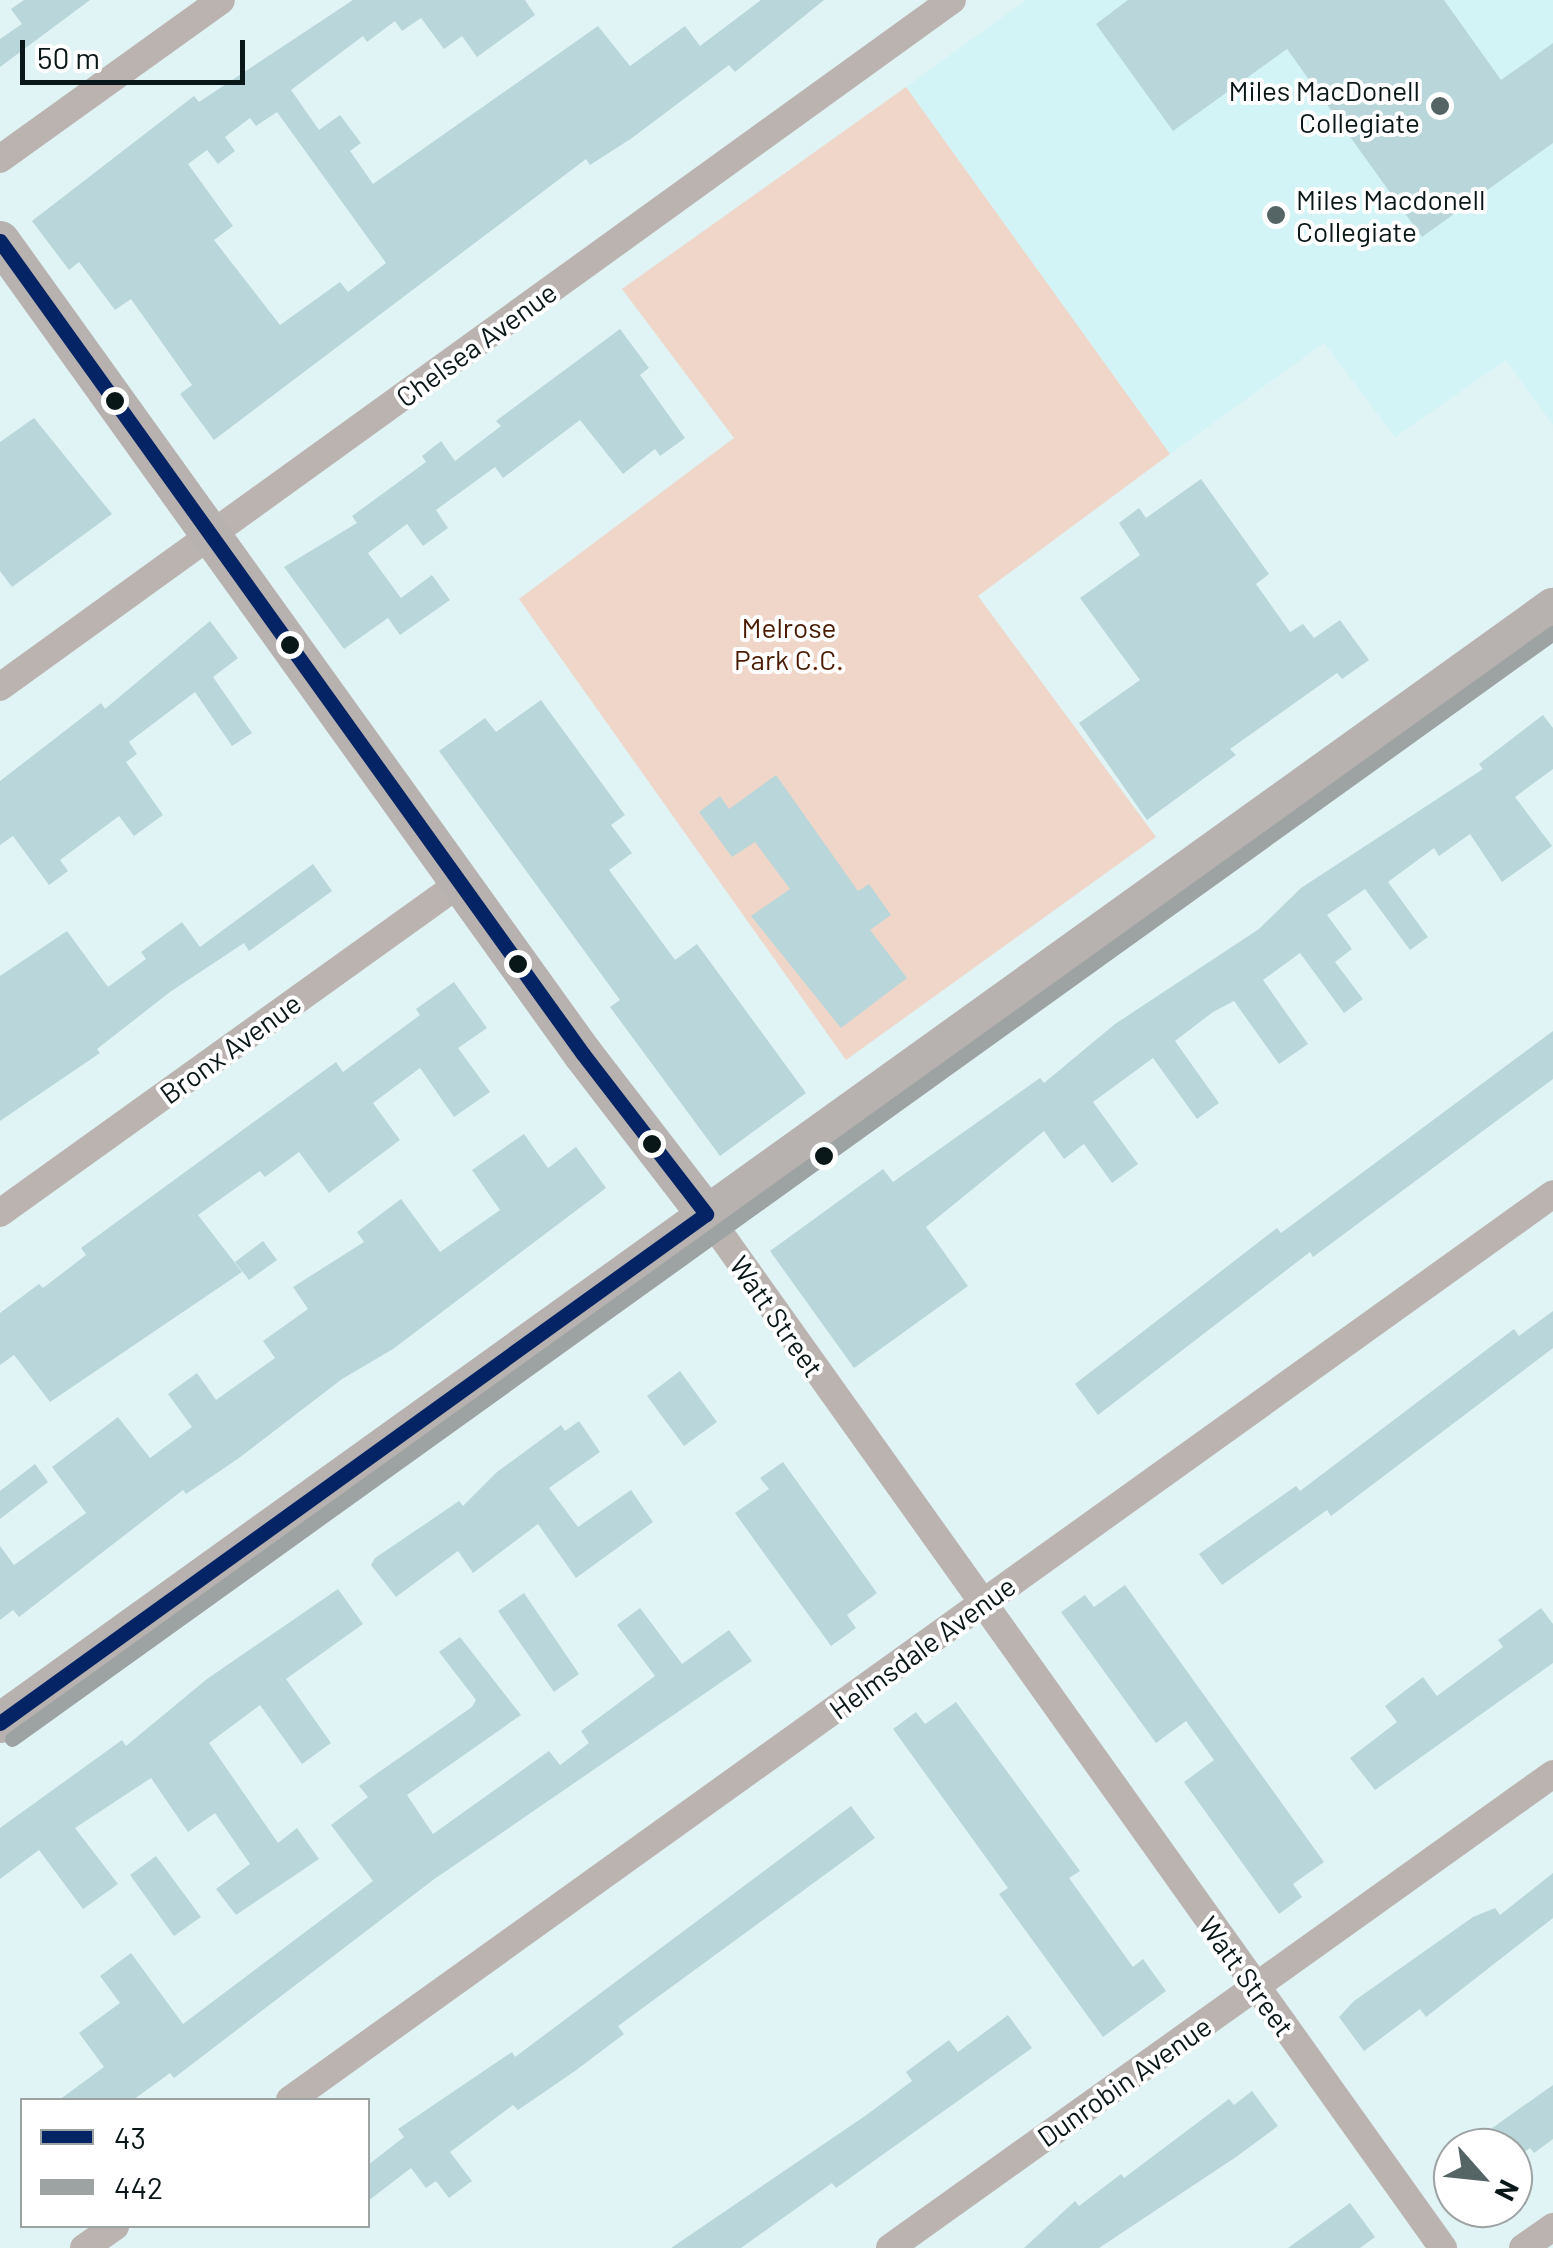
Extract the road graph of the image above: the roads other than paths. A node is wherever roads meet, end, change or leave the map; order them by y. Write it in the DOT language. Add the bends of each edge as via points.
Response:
graph roads {
  1 [pos="221,0"];
  2 [pos="952,0"];
  3 [pos="0,159"];
  4 [pos="0,242"];
  5 [pos="210,536"];
  6 [pos="1553,608"];
  7 [pos="0,687"];
  8 [pos="460,883"];
  9 [pos="1553,1194"];
  10 [pos="0,1213"];
  11 [pos="706,1214"];
  12 [pos="982,1606"];
  13 [pos="0,1724"];
  14 [pos="1553,1774"];
  15 [pos="1256,1989"];
  16 [pos="293,2098"];
  17 [pos="1553,2226"];
  18 [pos="112,2228"];
  19 [pos="84,2248"];
  20 [pos="890,2248"];
  21 [pos="1443,2248"];
  22 [pos="1523,2248"];
  1 -- 3 [label="street"];
  2 -- 5 [label="street, Chelsea Avenue"];
  4 -- 5 [label="street, Watt Street"];
  5 -- 7 [label="street, Chelsea Avenue"];
  5 -- 8 [label="street, Watt Street"];
  6 -- 11 [label="street"];
  8 -- 10 [label="street, Bronx Avenue"];
  8 -- 11 [label="street, Watt Street"];
  9 -- 12 [label="street, Helmsdale Avenue"];
  11 -- 12 [label="street, Watt Street"];
  11 -- 13 [label="street"];
  12 -- 15 [label="street, Watt Street"];
  12 -- 16 [label="street, Helmsdale Avenue"];
  14 -- 15 [label="street, Dunrobin Avenue"];
  15 -- 20 [label="street, Dunrobin Avenue"];
  15 -- 21 [label="street, Watt Street"];
  17 -- 22 [label="street"];
  18 -- 19 [label="street"];
}
